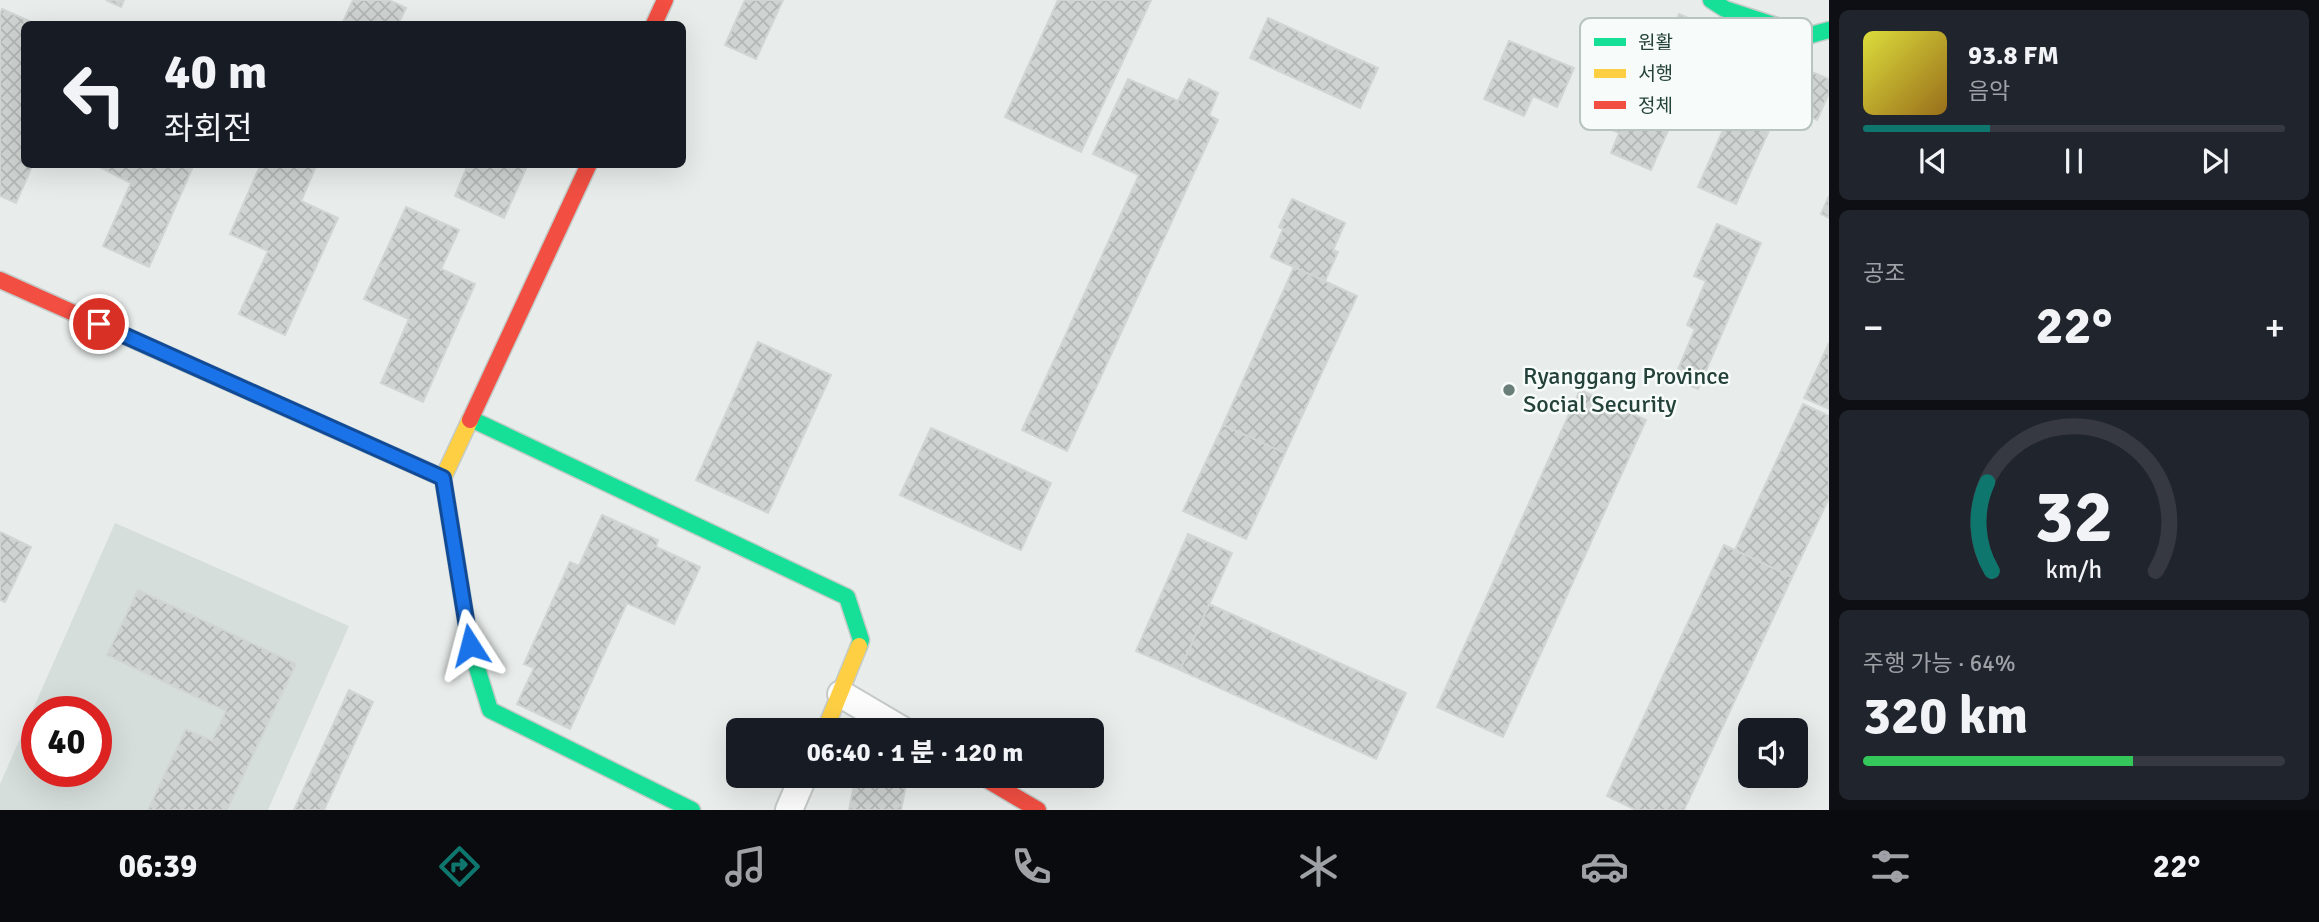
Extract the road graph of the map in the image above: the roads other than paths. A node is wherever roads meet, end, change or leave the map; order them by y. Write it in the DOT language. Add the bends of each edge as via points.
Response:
graph roads {
  1 [pos="665,0"];
  2 [pos="1711,0"];
  3 [pos="1752,18"];
  4 [pos="655,21"];
  5 [pos="1829,30"];
  6 [pos="1812,35"];
  7 [pos="587,168"];
  8 [pos="0,280"];
  9 [pos="471,419"];
  10 [pos="443,478"];
  11 [pos="841,694"];
  12 [pos="830,718"];
  13 [pos="882,718"];
  14 [pos="798,788"];
  15 [pos="1001,788"];
  16 [pos="692,810"];
  17 [pos="789,810"];
  18 [pos="1038,810"];
  1 -- 4 [label="street"];
  2 -- 3 [label="street"];
  5 -- 6 [label="street"];
  7 -- 9 [label="street"];
  8 -- 10 [label="street"];
  9 -- 10 [label="street"];
  9 -- 11 [label="street" via="847,597 861,640"];
  10 -- 16 [label="street" via="470,645 490,710"];
  11 -- 12 [label="street"];
  11 -- 13 [label="street"];
  14 -- 17 [label="street"];
  15 -- 18 [label="street"];
}
